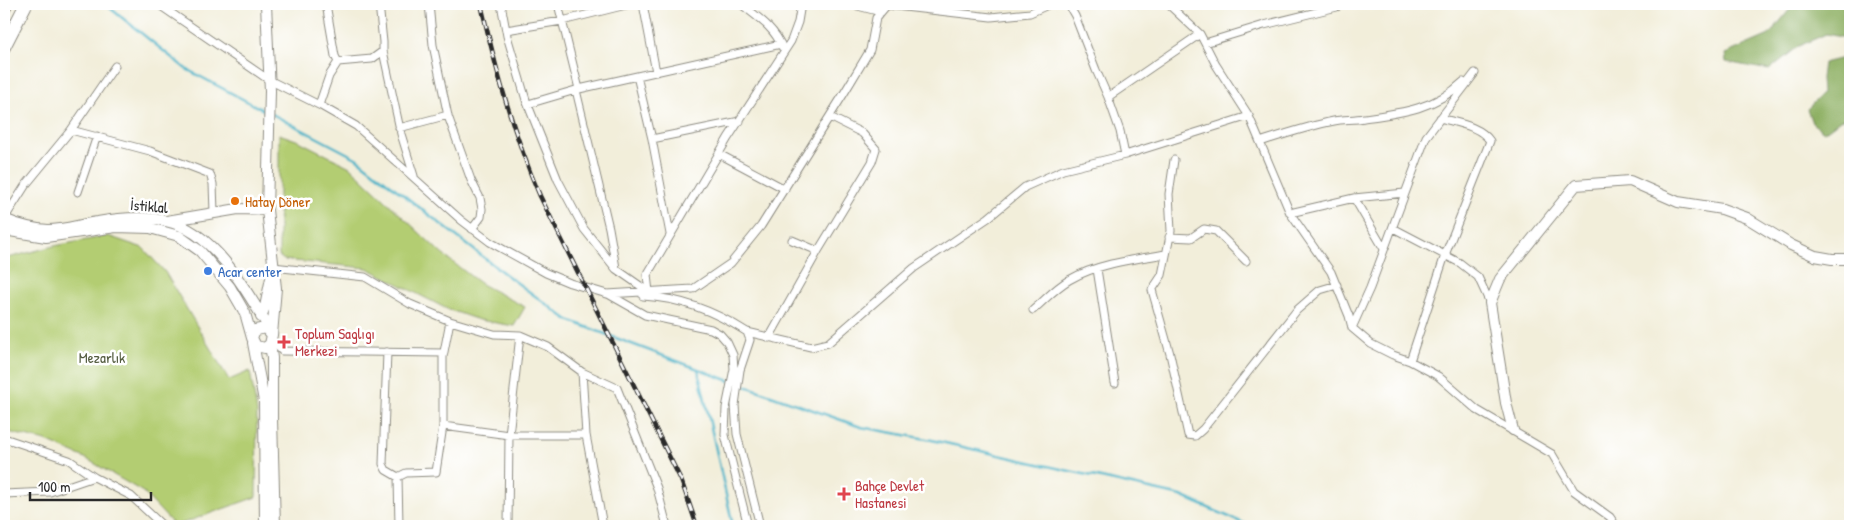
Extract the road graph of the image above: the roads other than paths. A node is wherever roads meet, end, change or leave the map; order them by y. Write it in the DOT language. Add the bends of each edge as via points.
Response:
graph roads {
  1 [pos="6,4"];
  2 [pos="26,4"];
  3 [pos="158,4"];
  4 [pos="266,4"];
  5 [pos="326,4"];
  6 [pos="379,4"];
  7 [pos="429,4"];
  8 [pos="501,4"];
  9 [pos="558,4"];
  10 [pos="630,4"];
  11 [pos="643,4"];
  12 [pos="741,4"];
  13 [pos="801,4"];
  14 [pos="850,4"];
  15 [pos="880,4"];
  16 [pos="1050,4"];
  17 [pos="1068,4"];
  18 [pos="1168,4"];
  19 [pos="1338,4"];
  20 [pos="4,8"];
  21 [pos="941,8"];
  22 [pos="881,12"];
  23 [pos="562,21"];
  24 [pos="506,30"];
  25 [pos="1200,34"];
  26 [pos="1205,43"];
  27 [pos="781,44"];
  28 [pos="4,47"];
  29 [pos="383,51"];
  30 [pos="784,52"];
  31 [pos="338,62"];
  32 [pos="115,66"];
  33 [pos="656,72"];
  34 [pos="637,76"];
  35 [pos="269,85"];
  36 [pos="578,90"];
  37 [pos="1108,97"];
  38 [pos="318,104"];
  39 [pos="528,104"];
  40 [pos="448,115"];
  41 [pos="1249,116"];
  42 [pos="830,117"];
  43 [pos="1440,118"];
  44 [pos="740,120"];
  45 [pos="399,128"];
  46 [pos="71,130"];
  47 [pos="97,136"];
  48 [pos="652,139"];
  49 [pos="1260,142"];
  50 [pos="719,154"];
  51 [pos="1125,155"];
  52 [pos="1174,160"];
  53 [pos="414,178"];
  54 [pos="785,189"];
  55 [pos="78,192"];
  56 [pos="1405,193"];
  57 [pos="1354,198"];
  58 [pos="267,210"];
  59 [pos="214,212"];
  60 [pos="1290,213"];
  61 [pos="4,219"];
  62 [pos="166,221"];
  63 [pos="1393,228"];
  64 [pos="472,229"];
  65 [pos="4,230"];
  66 [pos="670,234"];
  67 [pos="1169,237"];
  68 [pos="792,240"];
  69 [pos="1384,249"];
  70 [pos="818,251"];
  71 [pos="1166,254"];
  72 [pos="1445,255"];
  73 [pos="1850,259"];
  74 [pos="1246,261"];
  75 [pos="272,267"];
  76 [pos="616,269"];
  77 [pos="1097,269"];
  78 [pos="1336,285"];
  79 [pos="649,292"];
  80 [pos="607,294"];
  81 [pos="1490,303"];
  82 [pos="1033,310"];
  83 [pos="262,315"];
  84 [pos="450,321"];
  85 [pos="1352,328"];
  86 [pos="747,332"];
  87 [pos="520,335"];
  88 [pos="253,337"];
  89 [pos="272,338"];
  90 [pos="769,338"];
  91 [pos="387,352"];
  92 [pos="444,353"];
  93 [pos="1410,360"];
  94 [pos="737,370"];
  95 [pos="582,372"];
  96 [pos="1115,383"];
  97 [pos="443,426"];
  98 [pos="1513,430"];
  99 [pos="509,435"];
  100 [pos="586,436"];
  101 [pos="4,438"];
  102 [pos="94,477"];
  103 [pos="398,477"];
  104 [pos="4,494"];
  105 [pos="663,510"];
  106 [pos="163,526"];
  107 [pos="270,526"];
  108 [pos="288,526"];
  109 [pos="399,526"];
  110 [pos="508,526"];
  111 [pos="603,526"];
  112 [pos="667,526"];
  113 [pos="671,526"];
  114 [pos="748,526"];
  115 [pos="760,526"];
  116 [pos="1616,526"];
  1 -- 20 [label="highway"];
  2 -- 28 [label="highway"];
  3 -- 35 [label="street"];
  4 -- 35 [label="street"];
  5 -- 31 [label="street"];
  6 -- 29 [label="street"];
  7 -- 40 [label="street" via="433,45"];
  8 -- 24 [label="street"];
  9 -- 23 [label="street"];
  10 -- 23 [label="street"];
  11 -- 33 [label="street"];
  12 -- 27 [label="street" via="769,26"];
  13 -- 30 [label="street" via="798,22"];
  14 -- 22 [label="street"];
  15 -- 22 [label="street"];
  16 -- 21 [label="street" via="1030,12 992,17"];
  17 -- 37 [label="street"];
  18 -- 25 [label="street"];
  19 -- 26 [label="street" via="1337,7 1264,24"];
  21 -- 22 [label="street" via="887,5"];
  22 -- 42 [label="street" via="876,18 870,50"];
  23 -- 24 [label="street"];
  23 -- 36 [label="street"];
  24 -- 39 [label="street"];
  25 -- 26 [label="street"];
  25 -- 37 [label="street"];
  26 -- 41 [label="street"];
  27 -- 30 [label="street"];
  27 -- 33 [label="street"];
  29 -- 31 [label="street" via="372,59"];
  29 -- 45 [label="street"];
  30 -- 44 [label="street"];
  31 -- 38 [label="street"];
  32 -- 46 [label="street"];
  33 -- 34 [label="street"];
  34 -- 36 [label="street"];
  34 -- 48 [label="street"];
  35 -- 38 [label="street"];
  35 -- 58 [label="street"];
  36 -- 39 [label="street"];
  36 -- 76 [label="street"];
  37 -- 51 [label="street"];
  38 -- 53 [label="street" via="356,126"];
  39 -- 76 [label="street" via="558,180 584,228"];
  40 -- 45 [label="street"];
  40 -- 64 [label="street" via="480,198 481,217"];
  41 -- 49 [label="street"];
  41 -- 51 [label="street"];
  42 -- 54 [label="street"];
  42 -- 70 [label="street" via="862,132 876,149 872,162"];
  43 -- 49 [label="street" via="1474,73 1451,93 1429,105 1399,113 1336,121"];
  43 -- 56 [label="street" via="1426,137"];
  43 -- 72 [label="street" via="1469,126 1485,134 1490,141"];
  44 -- 48 [label="street"];
  44 -- 50 [label="street"];
  45 -- 53 [label="street"];
  46 -- 47 [label="street"];
  46 -- 61 [label="street" via="25,186"];
  47 -- 55 [label="street"];
  47 -- 59 [label="street" via="150,151 210,174"];
  48 -- 66 [label="street"];
  49 -- 60 [label="street"];
  50 -- 54 [label="street"];
  50 -- 66 [label="street"];
  51 -- 90 [label="street" via="1063,170 1024,187 988,218 914,268 828,343 810,347"];
  52 -- 67 [label="street" via="1169,194"];
  53 -- 64 [label="street"];
  54 -- 79 [label="street" via="731,263 693,289"];
  56 -- 57 [label="street"];
  56 -- 63 [label="street"];
  57 -- 60 [label="street"];
  57 -- 69 [label="street"];
  58 -- 59 [label="street"];
  58 -- 75 [label="street"];
  59 -- 62 [label="street"];
  60 -- 78 [label="street" via="1331,272"];
  61 -- 62 [label="street, İstiklal" via="49,230 136,218"];
  62 -- 83 [label="street, İstiklal" via="190,231 221,256"];
  63 -- 69 [label="street"];
  63 -- 72 [label="street"];
  64 -- 80 [label="street" via="546,273"];
  65 -- 88 [label="street" via="46,237 116,227 150,228 179,236 200,251 230,288"];
  66 -- 79 [label="street" via="647,274"];
  67 -- 71 [label="street"];
  67 -- 74 [label="street" via="1190,238 1204,230 1216,231"];
  68 -- 70 [label="street"];
  69 -- 85 [label="street"];
  70 -- 90 [label="street"];
  71 -- 77 [label="street"];
  71 -- 78 [label="street" via="1162,275 1152,290 1186,430 1191,436 1203,429 1297,310 1320,290"];
  72 -- 81 [label="street" via="1478,277"];
  72 -- 93 [label="street"];
  73 -- 81 [label="street" via="1815,256 1747,218 1722,209 1678,202 1630,181 1576,185 1500,279"];
  75 -- 83 [label="street"];
  75 -- 84 [label="street" via="365,278 410,304"];
  75 -- 89 [label="street" via="276,288"];
  76 -- 79 [label="street"];
  77 -- 82 [label="street" via="1071,279"];
  77 -- 96 [label="street"];
  78 -- 85 [label="street"];
  79 -- 80 [label="street"];
  80 -- 86 [label="street" via="664,297 711,312"];
  80 -- 94 [label="street" via="645,315 711,329 720,334 727,342"];
  81 -- 98 [label="street"];
  83 -- 88 [label="street"];
  83 -- 89 [label="street, İstiklal"];
  84 -- 87 [label="street" via="494,334"];
  84 -- 92 [label="street"];
  85 -- 93 [label="street" via="1371,344"];
  86 -- 90 [label="street"];
  86 -- 94 [label="street" via="750,340"];
  87 -- 95 [label="street" via="548,347"];
  87 -- 99 [label="street"];
  88 -- 89 [label="street" via="262,327"];
  88 -- 89 [label="street" via="261,348"];
  88 -- 107 [label="street" via="264,401"];
  89 -- 91 [label="street" via="282,351"];
  89 -- 107 [label="street"];
  91 -- 92 [label="street"];
  91 -- 103 [label="street" via="383,464 386,470"];
  92 -- 97 [label="street"];
  93 -- 98 [label="street" via="1438,376 1477,410"];
  94 -- 114 [label="street" via="726,408 725,434"];
  94 -- 115 [label="street" via="737,434"];
  95 -- 100 [label="street"];
  95 -- 105 [label="street" via="616,388"];
  97 -- 99 [label="street"];
  97 -- 103 [label="street" via="436,472"];
  98 -- 116 [label="street" via="1552,454 1574,492 1610,517"];
  99 -- 100 [label="street"];
  99 -- 110 [label="street"];
  100 -- 111 [label="street"];
  101 -- 102 [label="street" via="69,460"];
  102 -- 104 [label="street" via="50,492"];
  102 -- 106 [label="street" via="131,496"];
  103 -- 109 [label="street"];
  105 -- 112 [label="street"];
  105 -- 113 [label="street"];
  107 -- 108 [label="street"];
}
